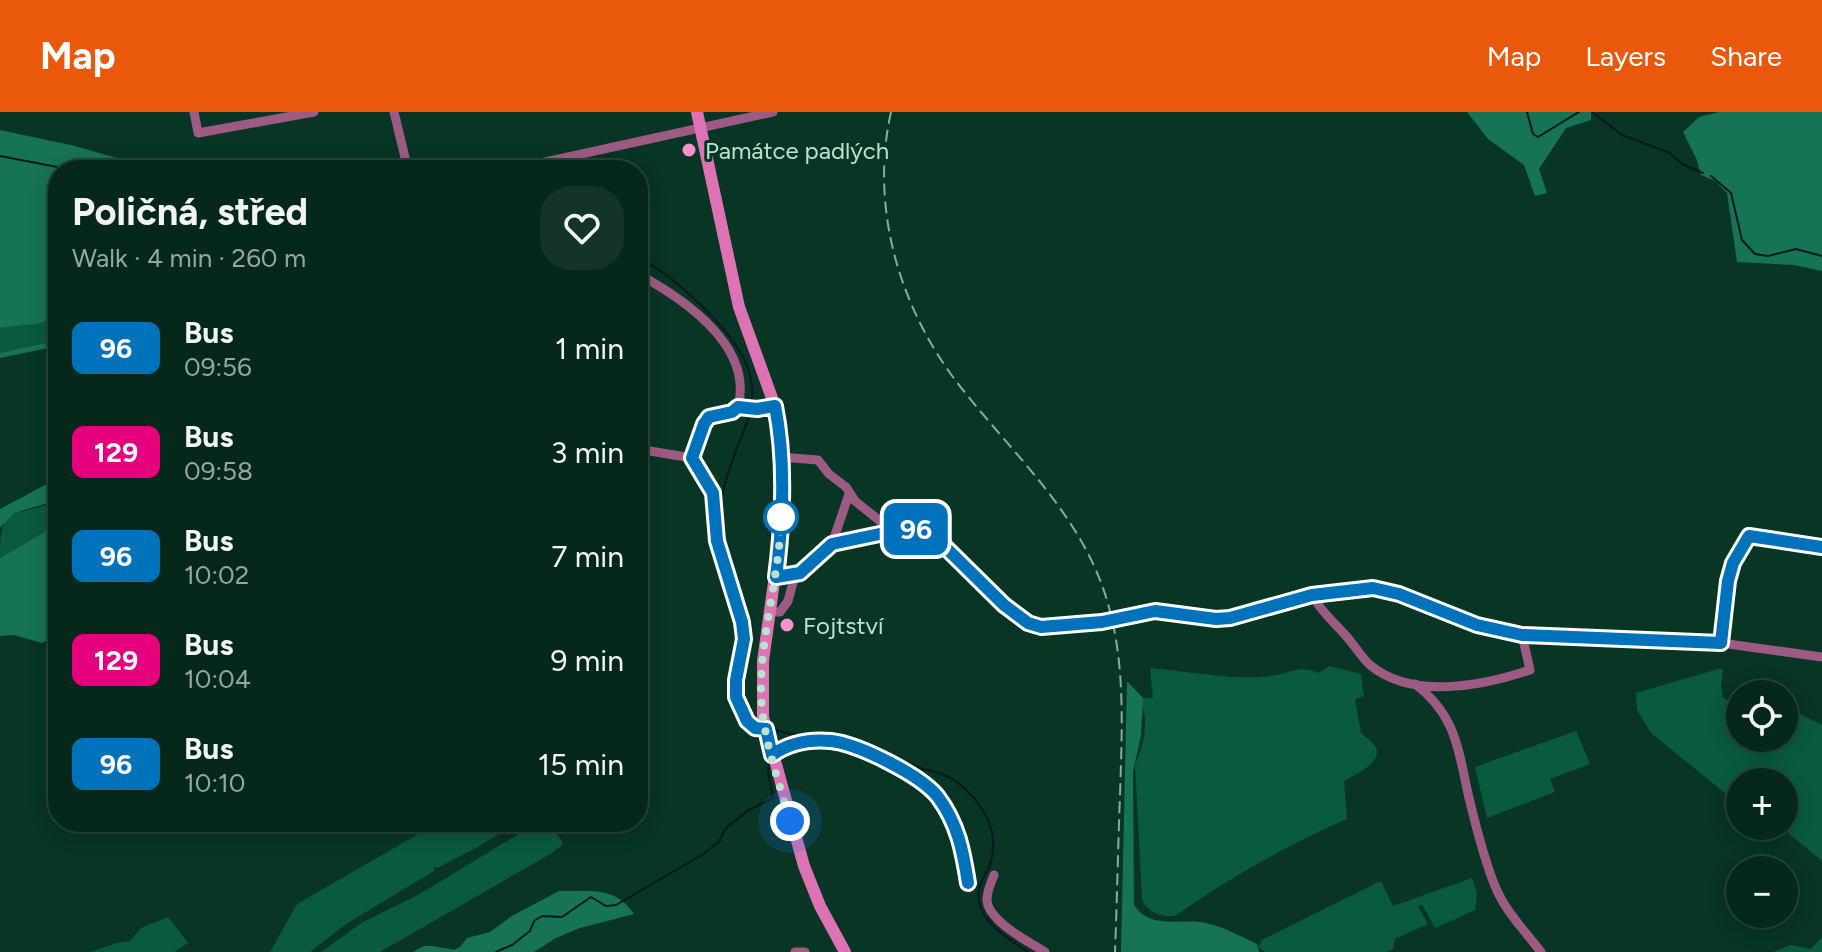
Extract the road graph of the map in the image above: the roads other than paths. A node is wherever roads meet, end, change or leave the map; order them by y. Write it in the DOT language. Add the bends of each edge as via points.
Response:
graph roads {
  1 [pos="194,112"];
  2 [pos="314,112"];
  3 [pos="394,112"];
  4 [pos="697,112"];
  5 [pos="773,112"];
  6 [pos="301,113"];
  7 [pos="700,128"];
  8 [pos="406,160"];
  9 [pos="554,160"];
  10 [pos="648,280"];
  11 [pos="775,406"];
  12 [pos="742,408"];
  13 [pos="648,451"];
  14 [pos="780,457"];
  15 [pos="692,458"];
  16 [pos="849,494"];
  17 [pos="890,529"];
  18 [pos="832,544"];
  19 [pos="1822,547"];
  20 [pos="795,575"];
  21 [pos="776,577"];
  22 [pos="1312,595"];
  23 [pos="770,612"];
  24 [pos="1522,635"];
  25 [pos="1721,643"];
  26 [pos="1822,657"];
  27 [pos="1415,684"];
  28 [pos="766,729"];
  29 [pos="772,755"];
  30 [pos="994,875"];
  31 [pos="968,883"];
  32 [pos="795,952"];
  33 [pos="805,952"];
  34 [pos="845,952"];
  35 [pos="1045,952"];
  36 [pos="1541,952"];
  1 -- 6 [label="street" via="198,133"];
  2 -- 6 [label="street"];
  3 -- 8 [label="street"];
  4 -- 7 [label="main road"];
  5 -- 7 [label="street"];
  7 -- 9 [label="street"];
  7 -- 11 [label="main road" via="742,317"];
  10 -- 12 [label="street" via="716,334 739,372"];
  11 -- 12 [label="street"];
  11 -- 14 [label="main road"];
  12 -- 15 [label="street" via="707,419"];
  13 -- 15 [label="street"];
  14 -- 16 [label="street" via="818,460"];
  14 -- 21 [label="main road"];
  15 -- 28 [label="street" via="713,493 717,541 742,622 736,697 747,721"];
  16 -- 17 [label="street"];
  16 -- 18 [label="street"];
  17 -- 18 [label="street"];
  17 -- 22 [label="street" via="934,536 1004,605 1041,627 1155,611 1230,618"];
  18 -- 20 [label="street"];
  19 -- 25 [label="street" via="1749,536 1728,581"];
  20 -- 21 [label="street"];
  20 -- 23 [label="street" via="787,606"];
  21 -- 23 [label="main road"];
  22 -- 24 [label="street" via="1373,588 1477,625"];
  22 -- 27 [label="street" via="1370,665"];
  23 -- 28 [label="main road" via="761,678"];
  24 -- 25 [label="street"];
  24 -- 27 [label="street" via="1530,670 1479,683"];
  25 -- 26 [label="street"];
  27 -- 36 [label="street" via="1453,730 1495,887"];
  28 -- 29 [label="main road"];
  29 -- 31 [label="street" via="795,744 834,742 919,778 957,830"];
  29 -- 34 [label="main road" via="804,866"];
  30 -- 35 [label="street" via="987,897 991,912"];
  32 -- 33 [label="street"];
}
